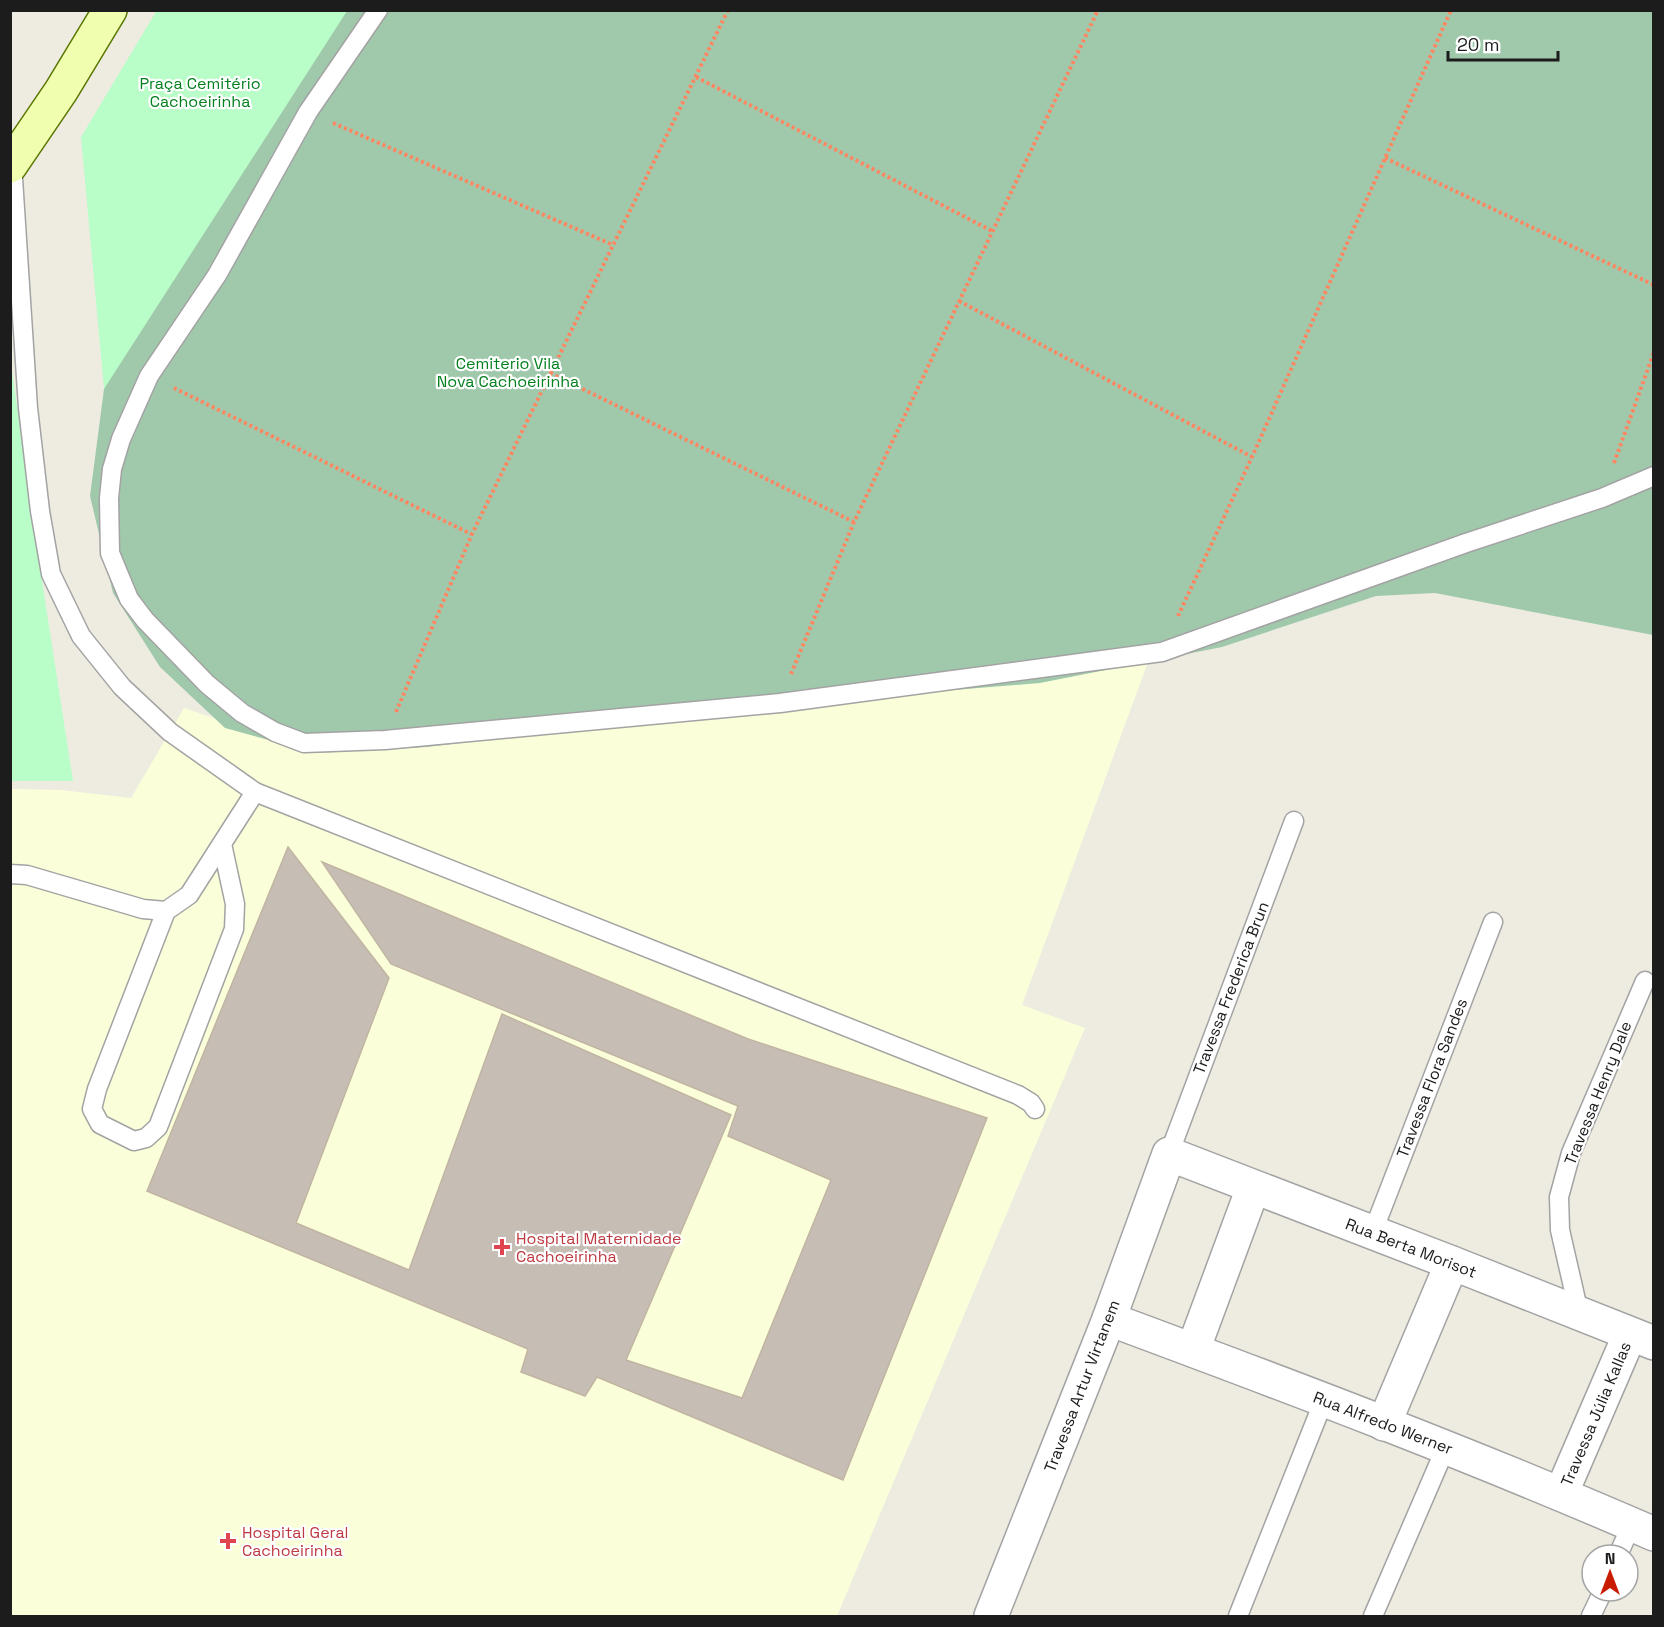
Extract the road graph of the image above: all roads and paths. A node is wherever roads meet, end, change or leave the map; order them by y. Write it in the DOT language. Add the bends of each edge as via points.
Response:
graph roads {
  1 [pos="110,10"];
  2 [pos="378,10"];
  3 [pos="728,10"];
  4 [pos="1098,10"];
  5 [pos="1451,10"];
  6 [pos="696,77"];
  7 [pos="308,112"];
  8 [pos="1385,158"];
  9 [pos="11,165"];
  10 [pos="992,231"];
  11 [pos="613,245"];
  12 [pos="1653,285"];
  13 [pos="959,301"];
  14 [pos="1653,352"];
  15 [pos="550,373"];
  16 [pos="149,376"];
  17 [pos="1252,457"];
  18 [pos="1653,476"];
  19 [pos="1602,498"];
  20 [pos="854,522"];
  21 [pos="472,534"];
  22 [pos="1162,652"];
  23 [pos="780,703"];
  24 [pos="385,740"];
  25 [pos="255,792"];
  26 [pos="1294,821"];
  27 [pos="222,843"];
  28 [pos="10,874"];
  29 [pos="166,910"];
  30 [pos="1493,922"];
  31 [pos="1645,981"];
  32 [pos="1035,1108"];
  33 [pos="1169,1154"];
  34 [pos="1253,1188"];
  35 [pos="1372,1233"];
  36 [pos="1452,1263"];
  37 [pos="1579,1313"];
  38 [pos="1109,1319"];
  39 [pos="1642,1338"];
  40 [pos="1193,1350"];
  41 [pos="1324,1400"];
  42 [pos="1384,1424"];
  43 [pos="1446,1447"];
  44 [pos="1561,1494"];
  45 [pos="1642,1529"];
  46 [pos="1629,1543"];
  47 [pos="1598,1603"];
  48 [pos="991,1617"];
  49 [pos="1239,1617"];
  50 [pos="1374,1617"];
  51 [pos="1592,1617"];
  1 -- 9 [label="main road"];
  2 -- 7 [label="lane"];
  3 -- 6 [label="path"];
  4 -- 10 [label="path"];
  5 -- 8 [label="path"];
  6 -- 10 [label="path"];
  6 -- 11 [label="path"];
  7 -- 11 [label="path"];
  7 -- 16 [label="lane" via="217,275"];
  8 -- 12 [label="path"];
  8 -- 17 [label="path"];
  9 -- 25 [label="lane" via="28,408 51,574 81,636 122,687 170,732"];
  10 -- 13 [label="path"];
  11 -- 15 [label="path"];
  13 -- 17 [label="path"];
  13 -- 20 [label="path"];
  14 -- 19 [label="path"];
  15 -- 20 [label="path"];
  15 -- 21 [label="path"];
  16 -- 21 [label="path"];
  16 -- 24 [label="lane" via="121,439 109,498 110,553 129,599 207,684 242,713 275,732 304,743"];
  17 -- 22 [label="path"];
  18 -- 19 [label="lane"];
  19 -- 22 [label="lane"];
  20 -- 23 [label="path"];
  21 -- 24 [label="path"];
  22 -- 23 [label="lane"];
  23 -- 24 [label="lane"];
  25 -- 27 [label="lane"];
  25 -- 32 [label="lane" via="1007,1090"];
  26 -- 33 [label="lane, Travessa Frederica Brun"];
  27 -- 29 [label="lane" via="189,896"];
  27 -- 29 [label="lane" via="235,904 234,929 158,1127 147,1137 134,1141 100,1124 92,1109"];
  28 -- 29 [label="lane" via="27,875 143,909"];
  30 -- 35 [label="lane, Travessa Flora Sandes"];
  31 -- 37 [label="lane, Travessa Henry Dale" via="1571,1153 1559,1197 1560,1230"];
  33 -- 34 [label="street, Rua Berta Morisot"];
  33 -- 38 [label="street, Travessa Artur Virtanem"];
  34 -- 35 [label="street, Rua Berta Morisot"];
  34 -- 40 [label="street"];
  35 -- 36 [label="street, Rua Berta Morisot"];
  36 -- 37 [label="street, Rua Berta Morisot"];
  36 -- 42 [label="street"];
  37 -- 39 [label="street, Rua Berta Morisot"];
  38 -- 40 [label="street, Rua Alfredo Werner"];
  38 -- 48 [label="street, Travessa Artur Virtanem"];
  39 -- 44 [label="street, Travessa Júlia Kallas"];
  40 -- 41 [label="street, Rua Alfredo Werner"];
  41 -- 42 [label="street, Rua Alfredo Werner"];
  41 -- 49 [label="lane"];
  42 -- 43 [label="street, Rua Alfredo Werner"];
  43 -- 44 [label="street, Rua Alfredo Werner"];
  43 -- 50 [label="lane"];
  44 -- 45 [label="street, Rua Alfredo Werner"];
  45 -- 46 [label="lane"];
  47 -- 51 [label="lane"];
}
